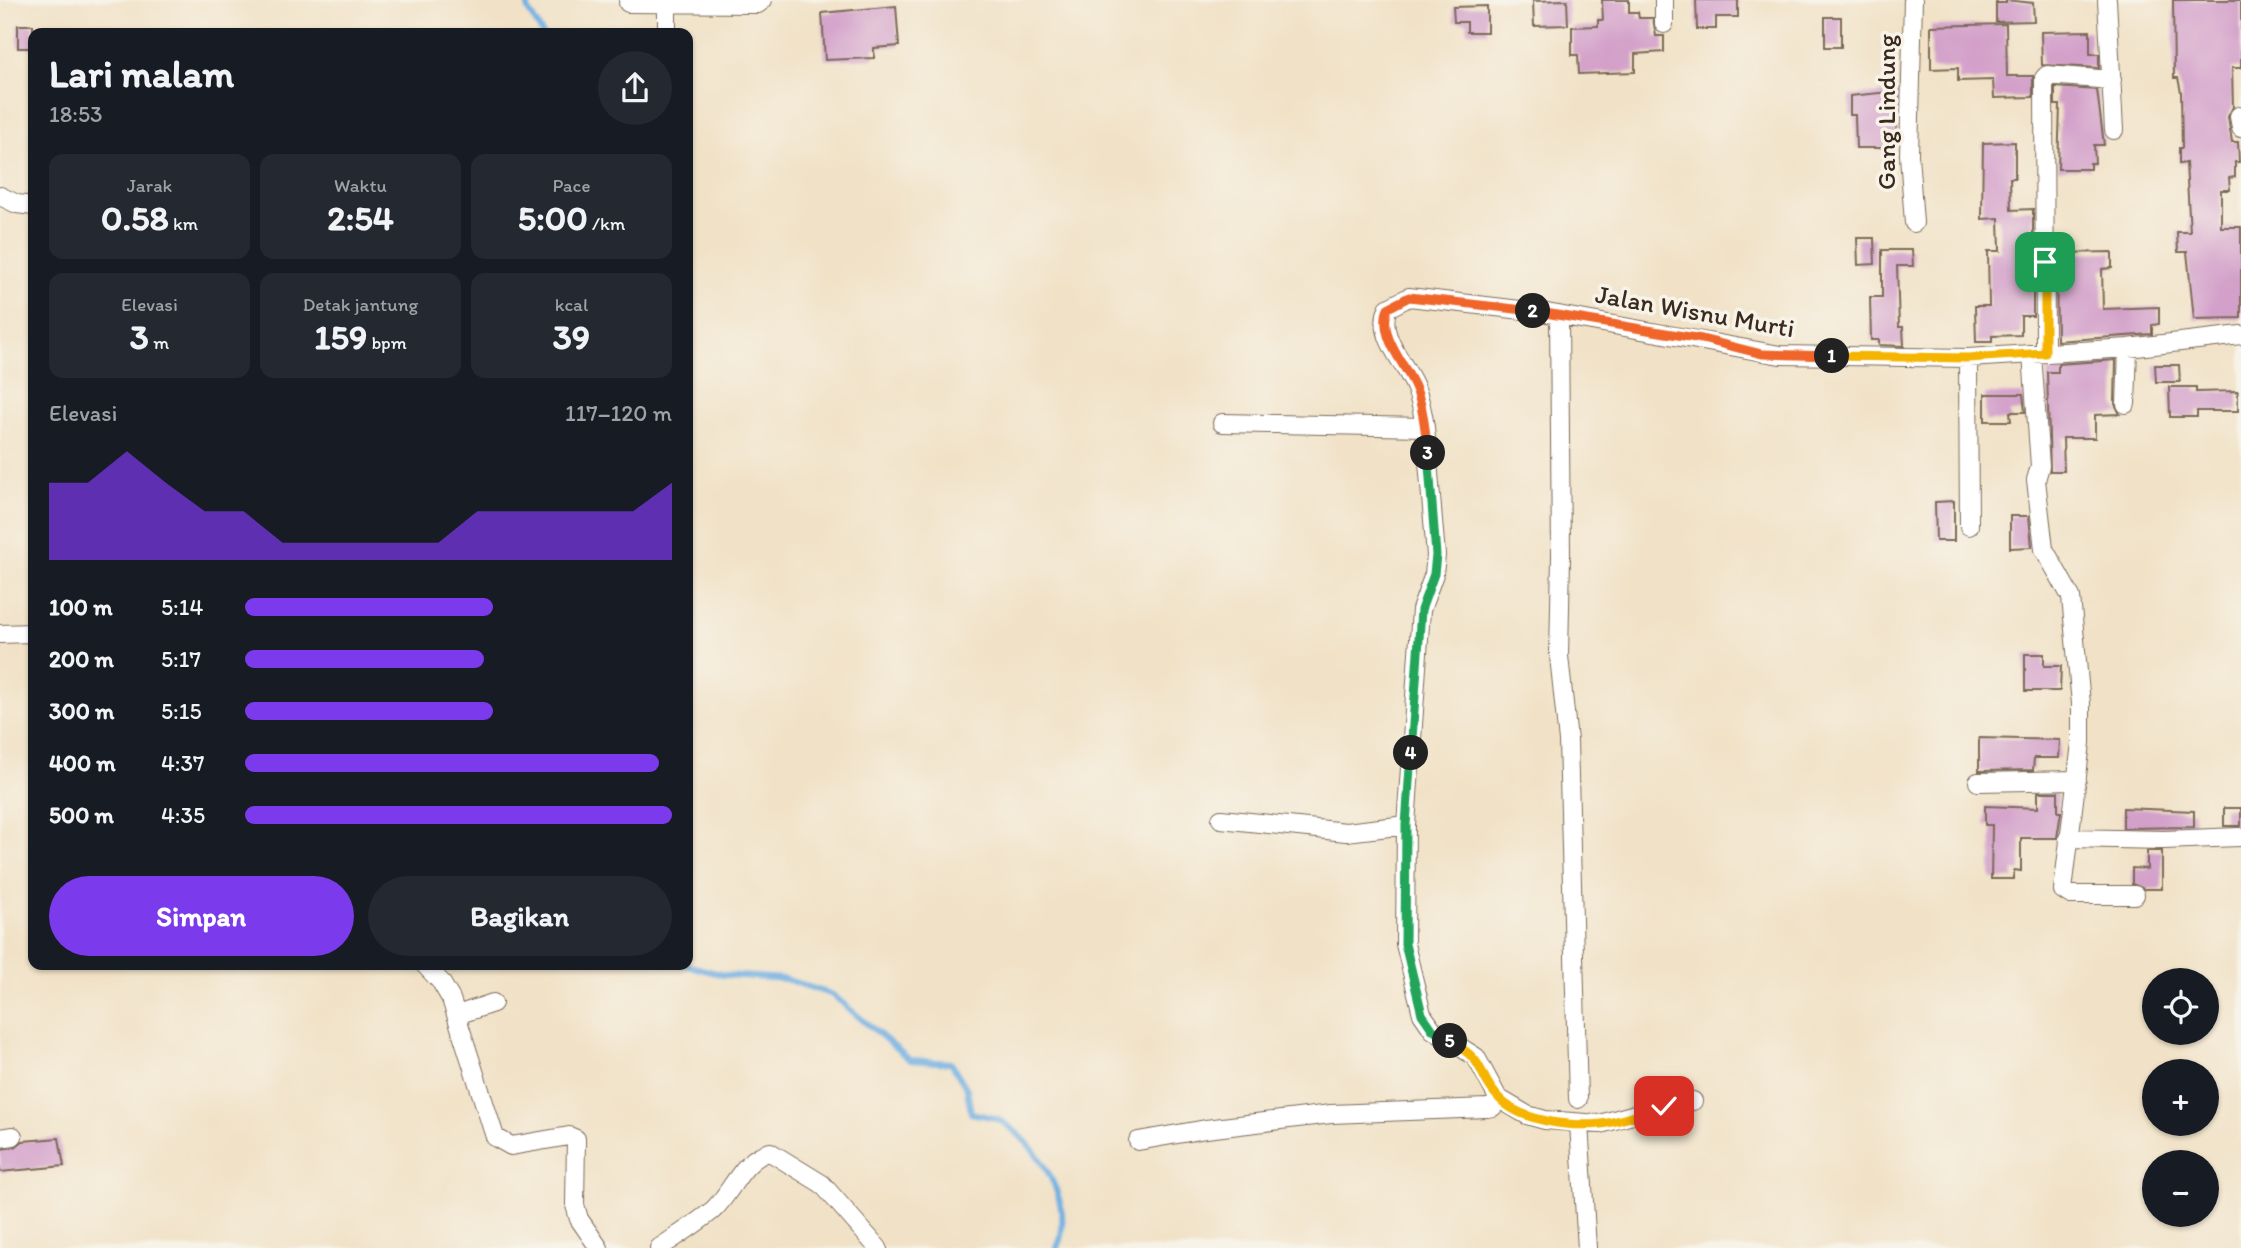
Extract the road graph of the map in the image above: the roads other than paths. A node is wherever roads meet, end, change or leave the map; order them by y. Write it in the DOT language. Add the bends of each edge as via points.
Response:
graph roads {
  1 [pos="763,0"];
  2 [pos="1664,0"];
  3 [pos="1913,0"];
  4 [pos="2107,0"];
  5 [pos="628,3"];
  6 [pos="667,4"];
  7 [pos="1664,24"];
  8 [pos="667,28"];
  9 [pos="2112,80"];
  10 [pos="2114,130"];
  11 [pos="0,196"];
  12 [pos="28,205"];
  13 [pos="1914,223"];
  14 [pos="1559,315"];
  15 [pos="2241,335"];
  16 [pos="2128,348"];
  17 [pos="2039,353"];
  18 [pos="1968,358"];
  19 [pos="2126,404"];
  20 [pos="1222,423"];
  21 [pos="1425,427"];
  22 [pos="1969,526"];
  23 [pos="0,634"];
  24 [pos="28,634"];
  25 [pos="2077,780"];
  26 [pos="1978,782"];
  27 [pos="1222,819"];
  28 [pos="1406,825"];
  29 [pos="2239,837"];
  30 [pos="2068,838"];
  31 [pos="2135,895"];
  32 [pos="430,970"];
  33 [pos="493,1003"];
  34 [pos="457,1015"];
  35 [pos="1498,1098"];
  36 [pos="1578,1099"];
  37 [pos="1693,1101"];
  38 [pos="1579,1124"];
  39 [pos="1138,1141"];
  40 [pos="599,1248"];
  41 [pos="659,1248"];
  42 [pos="878,1248"];
  43 [pos="1587,1248"];
  1 -- 6 [label="street" via="758,4"];
  2 -- 7 [label="street"];
  3 -- 13 [label="street, Gang Lindung" via="1909,155"];
  4 -- 9 [label="street"];
  5 -- 6 [label="street"];
  6 -- 8 [label="street"];
  9 -- 10 [label="street"];
  9 -- 17 [label="street" via="2044,78"];
  11 -- 12 [label="street"];
  14 -- 18 [label="street, Jalan Wisnu Murti" via="1762,354"];
  14 -- 21 [label="street, Jalan Wisnu Murti" via="1415,298 1394,304 1385,315 1389,340 1415,386"];
  14 -- 36 [label="street" via="1559,656 1568,741"];
  15 -- 16 [label="street, Jalan Wisnu Murti"];
  16 -- 17 [label="street, Jalan Wisnu Murti"];
  16 -- 19 [label="street"];
  17 -- 18 [label="street, Jalan Wisnu Murti"];
  17 -- 25 [label="street" via="2040,466 2036,480 2044,550 2071,600 2081,704"];
  18 -- 22 [label="street"];
  20 -- 21 [label="street"];
  21 -- 28 [label="street" via="1436,555 1421,610"];
  23 -- 24 [label="street"];
  25 -- 26 [label="street"];
  25 -- 30 [label="street"];
  27 -- 28 [label="street" via="1346,832"];
  28 -- 35 [label="street" via="1405,944 1422,1014 1433,1030 1476,1057"];
  29 -- 30 [label="street"];
  30 -- 31 [label="street" via="2063,890 2071,895"];
  32 -- 34 [label="street" via="446,988"];
  33 -- 34 [label="street"];
  34 -- 40 [label="street" via="495,1137 511,1146 569,1136 576,1139 575,1205"];
  35 -- 38 [label="street" via="1527,1115"];
  35 -- 39 [label="street" via="1487,1108 1318,1116"];
  37 -- 38 [label="street" via="1600,1124"];
  38 -- 43 [label="street"];
  41 -- 42 [label="street" via="715,1208 740,1175 770,1152 822,1184"];
}
